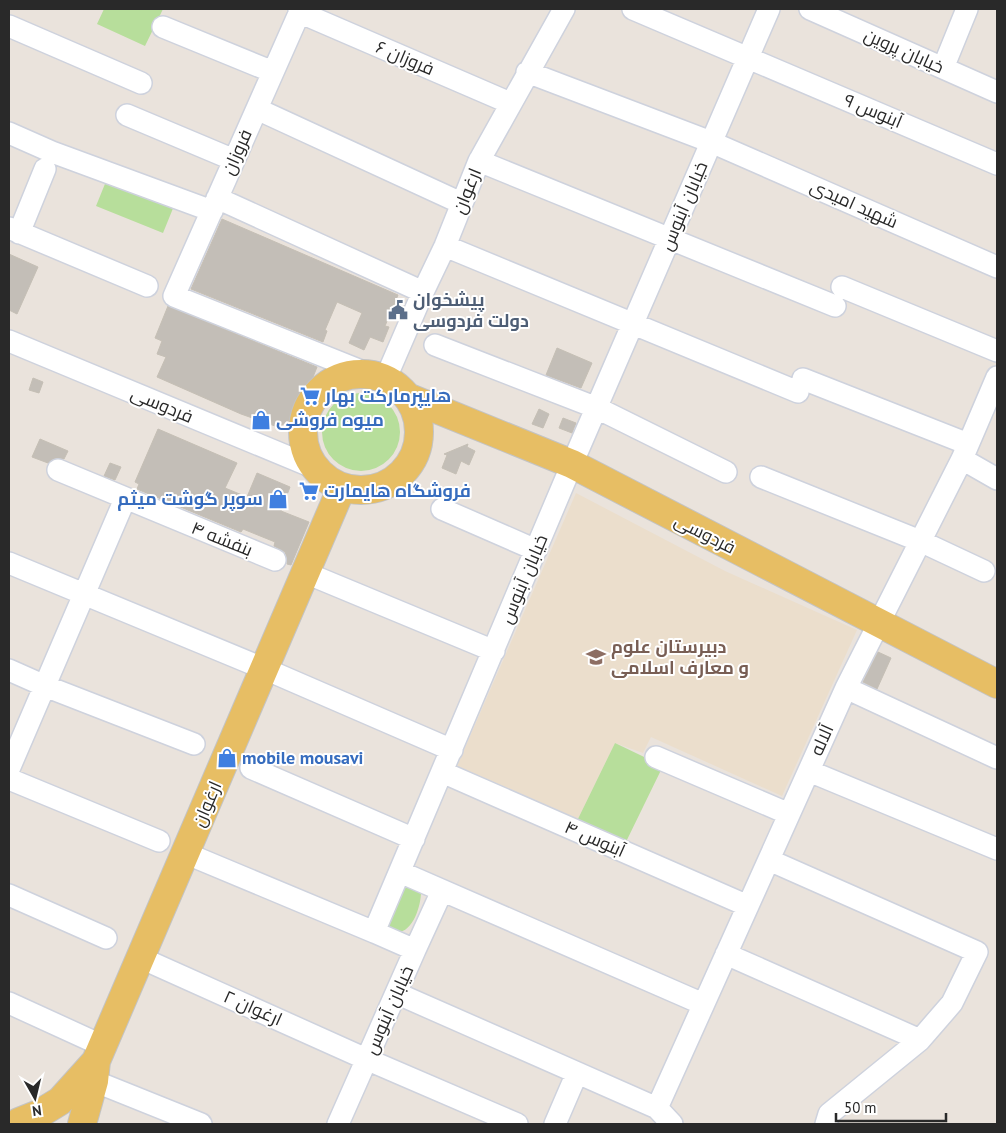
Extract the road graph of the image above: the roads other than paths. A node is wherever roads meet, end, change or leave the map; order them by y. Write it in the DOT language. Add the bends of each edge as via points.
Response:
graph roads {
  1 [pos="633,9"];
  2 [pos="769,9"];
  3 [pos="810,9"];
  4 [pos="967,9"];
  5 [pos="300,10"];
  6 [pos="559,10"];
  7 [pos="9,26"];
  8 [pos="163,27"];
  9 [pos="748,58"];
  10 [pos="943,68"];
  11 [pos="273,72"];
  12 [pos="528,72"];
  13 [pos="141,83"];
  14 [pos="997,92"];
  15 [pos="510,103"];
  16 [pos="257,109"];
  17 [pos="127,115"];
  18 [pos="9,133"];
  19 [pos="711,142"];
  20 [pos="234,160"];
  21 [pos="479,161"];
  22 [pos="997,164"];
  23 [pos="45,169"];
  24 [pos="461,203"];
  25 [pos="214,204"];
  26 [pos="14,230"];
  27 [pos="670,239"];
  28 [pos="445,246"];
  29 [pos="997,267"];
  30 [pos="147,286"];
  31 [pos="423,292"];
  32 [pos="633,324"];
  33 [pos="9,341"];
  34 [pos="435,345"];
  35 [pos="997,351"];
  36 [pos="997,377"];
  37 [pos="378,378"];
  38 [pos="407,397"];
  39 [pos="597,408"];
  40 [pos="965,452"];
  41 [pos="572,464"];
  42 [pos="315,468"];
  43 [pos="58,470"];
  44 [pos="726,472"];
  45 [pos="761,477"];
  46 [pos="997,479"];
  47 [pos="342,487"];
  48 [pos="125,499"];
  49 [pos="442,509"];
  50 [pos="920,541"];
  51 [pos="536,550"];
  52 [pos="275,560"];
  53 [pos="9,563"];
  54 [pos="984,571"];
  55 [pos="306,573"];
  56 [pos="84,594"];
  57 [pos="879,622"];
  58 [pos="494,651"];
  59 [pos="265,669"];
  60 [pos="9,670"];
  61 [pos="997,684"];
  62 [pos="45,686"];
  63 [pos="846,688"];
  64 [pos="194,744"];
  65 [pos="452,750"];
  66 [pos="656,757"];
  67 [pos="997,758"];
  68 [pos="251,768"];
  69 [pos="9,769"];
  70 [pos="809,771"];
  71 [pos="442,772"];
  72 [pos="9,779"];
  73 [pos="789,814"];
  74 [pos="414,839"];
  75 [pos="159,841"];
  76 [pos="997,849"];
  77 [pos="185,853"];
  78 [pos="769,860"];
  79 [pos="400,872"];
  80 [pos="442,891"];
  81 [pos="9,895"];
  82 [pos="748,906"];
  83 [pos="374,932"];
  84 [pos="106,938"];
  85 [pos="416,950"];
  86 [pos="726,954"];
  87 [pos="141,958"];
  88 [pos="396,993"];
  89 [pos="9,1003"];
  90 [pos="703,1004"];
  91 [pos="920,1040"];
  92 [pos="366,1059"];
  93 [pos="98,1063"];
  94 [pos="577,1073"];
  95 [pos="657,1108"];
  96 [pos="19,1122"];
  97 [pos="82,1124"];
  98 [pos="201,1124"];
  99 [pos="338,1124"];
  100 [pos="517,1124"];
  101 [pos="555,1124"];
  102 [pos="672,1124"];
  103 [pos="826,1124"];
  1 -- 9 [label="street, آبنوس ۹"];
  2 -- 9 [label="street, خیابان آبنوس"];
  3 -- 10 [label="street, خیابان پروین"];
  4 -- 10 [label="street"];
  5 -- 11 [label="street, فروزان"];
  5 -- 15 [label="street, فروزان ۶"];
  6 -- 12 [label="street, ارغوان"];
  7 -- 13 [label="street"];
  8 -- 11 [label="street"];
  9 -- 19 [label="street, خیابان آبنوس"];
  9 -- 22 [label="street, آبنوس ۹"];
  10 -- 14 [label="street, خیابان پروین"];
  11 -- 16 [label="street, فروزان"];
  12 -- 15 [label="street, ارغوان"];
  12 -- 19 [label="street, شهید امیدی"];
  15 -- 21 [label="street, ارغوان"];
  16 -- 20 [label="street, فروزان"];
  16 -- 24 [label="street"];
  17 -- 20 [label="street"];
  18 -- 25 [label="street" via="52,152"];
  19 -- 27 [label="street, خیابان آبنوس"];
  19 -- 29 [label="street, شهید امیدی"];
  20 -- 25 [label="street, فروزان"];
  21 -- 24 [label="street, ارغوان"];
  21 -- 27 [label="street"];
  23 -- 26 [label="street"];
  24 -- 28 [label="street, ارغوان"];
  25 -- 31 [label="street"];
  25 -- 37 [label="street, فروزان" via="174,296"];
  26 -- 30 [label="street"];
  27 -- 32 [label="street, خیابان آبنوس"];
  27 -- 35 [label="street"];
  28 -- 31 [label="street, ارغوان"];
  28 -- 32 [label="street"];
  31 -- 37 [label="street, ارغوان"];
  32 -- 39 [label="street, خیابان آبنوس"];
  32 -- 40 [label="street"];
  33 -- 42 [label="street, فردوسی"];
  34 -- 39 [label="street"];
  36 -- 40 [label="street, آلاله"];
  37 -- 38 [label="main road" via="397,387"];
  37 -- 42 [label="main road" via="354,375 336,380 311,402 304,419 303,436 306,453"];
  38 -- 41 [label="main road, فردوسی"];
  38 -- 47 [label="main road" via="419,427 418,443 403,472 375,488 358,490"];
  39 -- 41 [label="street, خیابان آبنوس"];
  39 -- 44 [label="street"];
  40 -- 46 [label="street"];
  40 -- 50 [label="street, آلاله"];
  41 -- 51 [label="street, خیابان آبنوس"];
  41 -- 57 [label="main road, فردوسی"];
  42 -- 47 [label="main road" via="327,480"];
  43 -- 48 [label="street, بنفشه ۴"];
  45 -- 50 [label="street"];
  47 -- 55 [label="main road, ارغوان"];
  48 -- 52 [label="street, بنفشه ۴"];
  48 -- 56 [label="street"];
  49 -- 51 [label="street"];
  50 -- 54 [label="street"];
  50 -- 57 [label="street, آلاله"];
  51 -- 58 [label="street, خیابان آبنوس"];
  53 -- 56 [label="street"];
  55 -- 58 [label="street"];
  55 -- 59 [label="main road, ارغوان"];
  56 -- 59 [label="street"];
  56 -- 62 [label="street"];
  57 -- 61 [label="main road, فردوسی"];
  57 -- 63 [label="street, آلاله"];
  58 -- 65 [label="street, خیابان آبنوس"];
  59 -- 65 [label="street"];
  59 -- 77 [label="main road, ارغوان"];
  60 -- 62 [label="street"];
  62 -- 64 [label="street"];
  62 -- 69 [label="street"];
  63 -- 67 [label="street"];
  63 -- 70 [label="street, آلاله"];
  65 -- 71 [label="street, خیابان آبنوس"];
  66 -- 73 [label="street"];
  68 -- 74 [label="street"];
  70 -- 73 [label="street, آلاله"];
  70 -- 76 [label="street"];
  71 -- 74 [label="street, خیابان آبنوس"];
  71 -- 82 [label="street, آبنوس ۴"];
  72 -- 75 [label="street"];
  73 -- 78 [label="street, آلاله"];
  74 -- 79 [label="street, خیابان آبنوس"];
  77 -- 83 [label="street"];
  77 -- 87 [label="main road, ارغوان"];
  78 -- 82 [label="street, آلاله"];
  78 -- 91 [label="street" via="977,952 952,1003"];
  79 -- 80 [label="street"];
  79 -- 83 [label="street, خیابان آبنوس"];
  80 -- 85 [label="street"];
  80 -- 90 [label="street"];
  81 -- 84 [label="street"];
  82 -- 86 [label="street, آلاله"];
  83 -- 85 [label="street, خیابان آبنوس"];
  85 -- 88 [label="street, خیابان آبنوس"];
  86 -- 90 [label="street, آلاله"];
  86 -- 91 [label="street"];
  87 -- 92 [label="street, ارغوان ۲"];
  87 -- 93 [label="main road, ارغوان"];
  88 -- 92 [label="street, خیابان آبنوس"];
  88 -- 94 [label="street"];
  89 -- 93 [label="street"];
  90 -- 95 [label="street, آلاله"];
  91 -- 103 [label="street" via="829,1114"];
  92 -- 99 [label="street, خیابان آبنوس"];
  92 -- 100 [label="street, ارغوان ۲"];
  93 -- 96 [label="main road" via="60,1101"];
  93 -- 97 [label="main road, ارغوان"];
  93 -- 98 [label="street"];
  94 -- 95 [label="street"];
  94 -- 101 [label="street"];
  95 -- 102 [label="street"];
}
